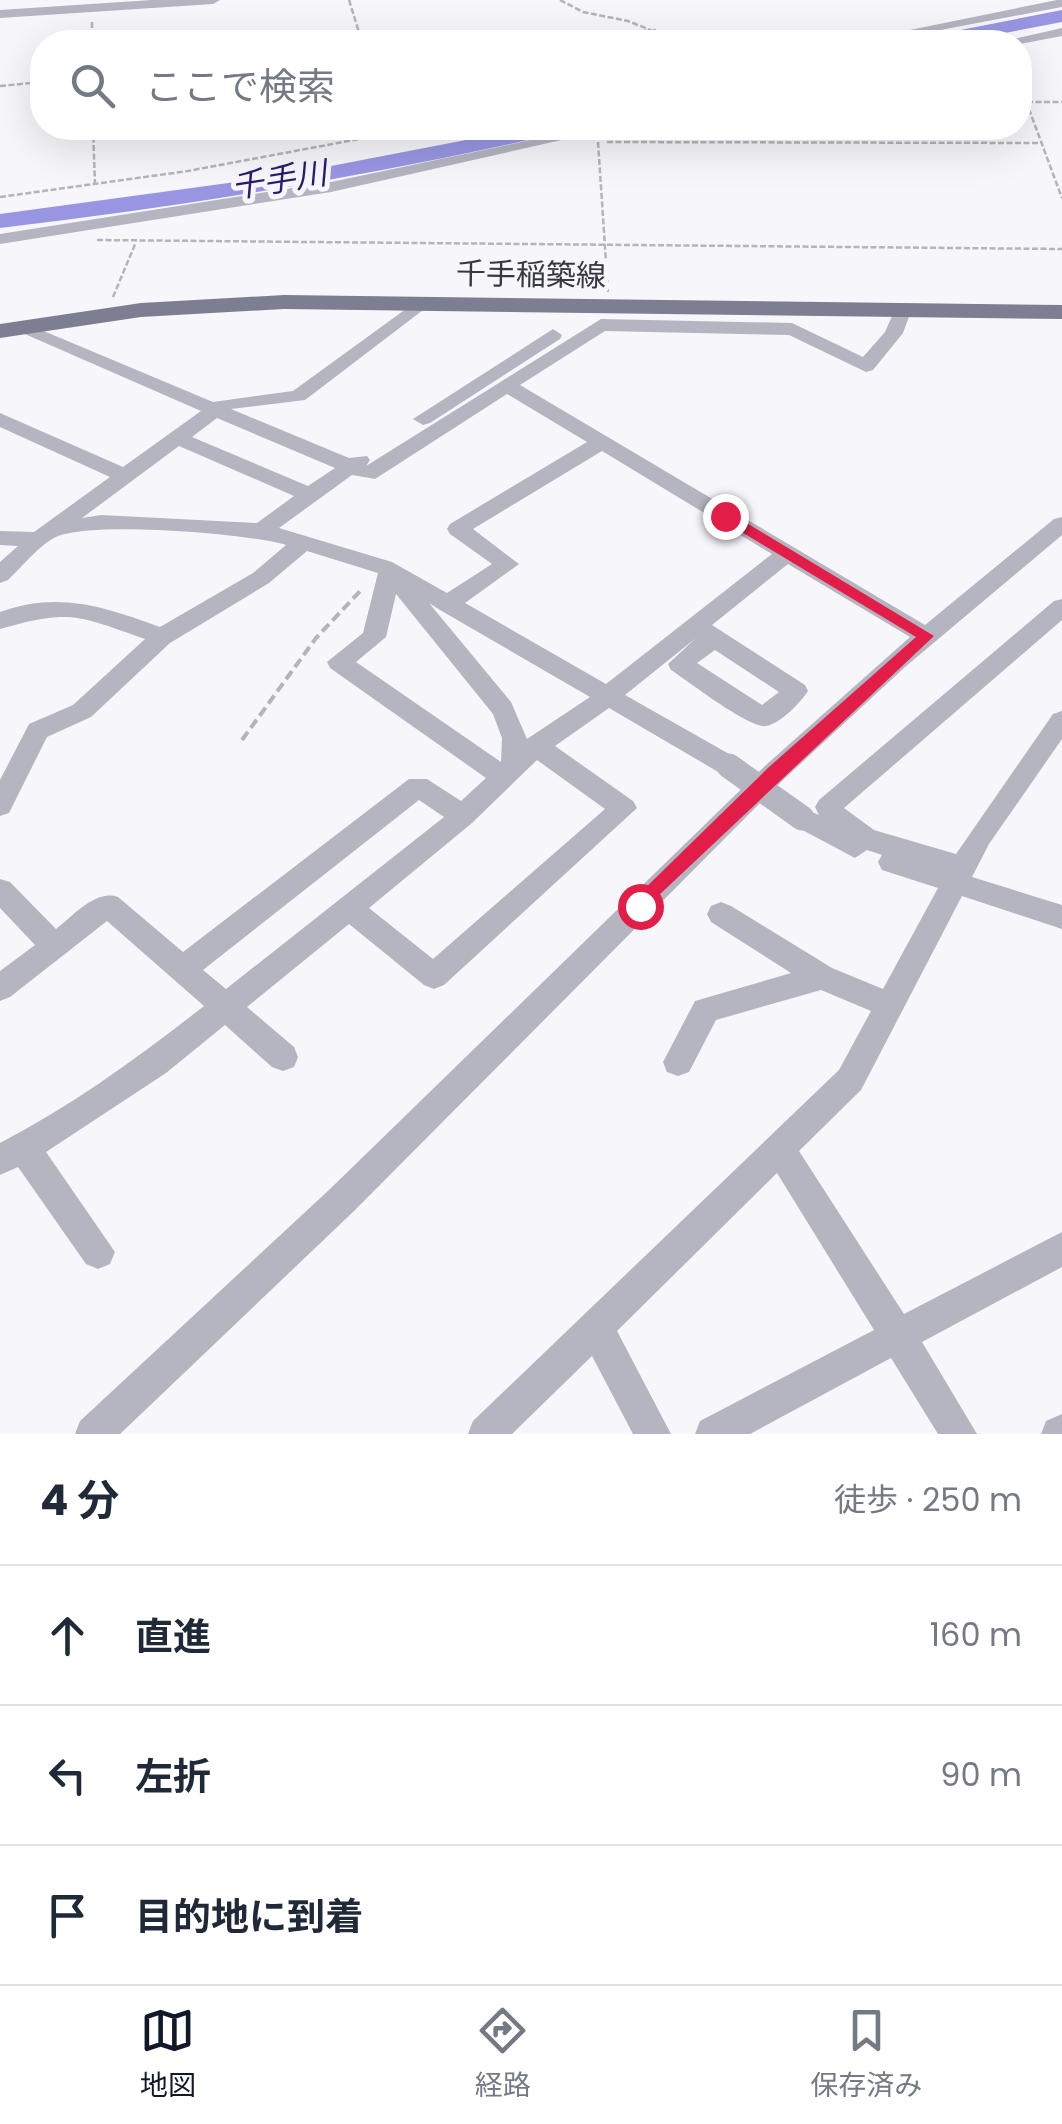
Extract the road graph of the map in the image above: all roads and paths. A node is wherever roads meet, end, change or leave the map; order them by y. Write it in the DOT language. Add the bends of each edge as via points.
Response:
graph roads {
  1 [pos="213,0"];
  2 [pos="350,0"];
  3 [pos="560,0"];
  4 [pos="1054,5"];
  5 [pos="0,14"];
  6 [pos="359,30"];
  7 [pos="656,30"];
  8 [pos="922,30"];
  9 [pos="1062,32"];
  10 [pos="1032,37"];
  11 [pos="30,83"];
  12 [pos="0,86"];
  13 [pos="1032,102"];
  14 [pos="1062,102"];
  15 [pos="1032,114"];
  16 [pos="93,140"];
  17 [pos="337,140"];
  18 [pos="551,140"];
  19 [pos="1042,143"];
  20 [pos="95,184"];
  21 [pos="0,196"];
  22 [pos="1062,198"];
  23 [pos="0,239"];
  24 [pos="81,240"];
  25 [pos="136,240"];
  26 [pos="607,244"];
  27 [pos="1062,249"];
  28 [pos="421,303"];
  29 [pos="601,306"];
  30 [pos="902,311"];
  31 [pos="1062,312"];
  32 [pos="105,316"];
  33 [pos="9,332"];
  34 [pos="508,386"];
  35 [pos="216,409"];
  36 [pos="0,419"];
  37 [pos="177,438"];
  38 [pos="602,442"];
  39 [pos="351,466"];
  40 [pos="126,476"];
  41 [pos="310,495"];
  42 [pos="1062,524"];
  43 [pos="262,530"];
  44 [pos="46,534"];
  45 [pos="0,538"];
  46 [pos="305,541"];
  47 [pos="786,553"];
  48 [pos="387,568"];
  49 [pos="0,575"];
  50 [pos="448,604"];
  51 [pos="1062,607"];
  52 [pos="0,621"];
  53 [pos="926,636"];
  54 [pos="162,637"];
  55 [pos="608,694"];
  56 [pos="1062,720"];
  57 [pos="242,740"];
  58 [pos="536,746"];
  59 [pos="508,774"];
  60 [pos="0,806"];
  61 [pos="463,816"];
  62 [pos="950,871"];
  63 [pos="0,890"];
  64 [pos="348,907"];
  65 [pos="722,914"];
  66 [pos="1062,917"];
  67 [pos="55,946"];
  68 [pos="182,970"];
  69 [pos="822,977"];
  70 [pos="0,988"];
  71 [pos="891,1006"];
  72 [pos="225,1008"];
  73 [pos="283,1057"];
  74 [pos="678,1062"];
  75 [pos="781,1150"];
  76 [pos="12,1155"];
  77 [pos="1062,1250"];
  78 [pos="98,1252"];
  79 [pos="596,1326"];
  80 [pos="897,1336"];
  81 [pos="92,1434"];
  82 [pos="486,1434"];
  83 [pos="653,1434"];
  84 [pos="714,1434"];
  85 [pos="959,1434"];
  1 -- 5 [label="street"];
  2 -- 6 [label="path"];
  3 -- 7 [label="path"];
  4 -- 8 [label="street"];
  9 -- 10 [label="street"];
  11 -- 12 [label="path"];
  13 -- 14 [label="path"];
  15 -- 19 [label="path"];
  16 -- 20 [label="path"];
  17 -- 20 [label="path"];
  18 -- 23 [label="street" via="331,187"];
  19 -- 22 [label="path"];
  19 -- 26 [label="path" via="598,142"];
  20 -- 21 [label="path"];
  24 -- 25 [label="path"];
  25 -- 26 [label="path"];
  25 -- 32 [label="path"];
  26 -- 27 [label="path"];
  26 -- 29 [label="path"];
  28 -- 29 [label="main road, 千手稲築線"];
  28 -- 32 [label="main road, 千手稲築線" via="284,302"];
  28 -- 35 [label="street" via="298,396"];
  29 -- 30 [label="main road, 千手稲築線"];
  29 -- 39 [label="street"];
  30 -- 31 [label="main road, 千手稲築線"];
  30 -- 34 [label="street" via="894,333 866,366 792,329 601,325"];
  32 -- 33 [label="main road, 千手稲築線"];
  33 -- 35 [label="street"];
  34 -- 38 [label="street"];
  34 -- 39 [label="street" via="368,474"];
  35 -- 37 [label="street"];
  35 -- 39 [label="street"];
  36 -- 40 [label="street"];
  37 -- 40 [label="street"];
  37 -- 41 [label="street"];
  38 -- 47 [label="street"];
  38 -- 50 [label="street" via="458,529 508,564"];
  39 -- 41 [label="street"];
  40 -- 44 [label="street"];
  41 -- 43 [label="street"];
  42 -- 53 [label="street"];
  43 -- 44 [label="street" via="101,522"];
  43 -- 46 [label="street"];
  44 -- 45 [label="street"];
  44 -- 49 [label="street"];
  46 -- 48 [label="street"];
  46 -- 54 [label="street" via="261,578"];
  47 -- 53 [label="street"];
  47 -- 55 [label="street" via="704,631"];
  48 -- 50 [label="street"];
  48 -- 57 [label="path" via="316,638"];
  48 -- 59 [label="street" via="502,708 518,746"];
  48 -- 59 [label="street" via="374,637 338,662"];
  50 -- 55 [label="street"];
  51 -- 62 [label="street" via="828,807 849,828"];
  52 -- 54 [label="street" via="91,608"];
  53 -- 81 [label="street" via="775,772 342,1200"];
  54 -- 60 [label="street" via="82,711 38,731"];
  55 -- 58 [label="street"];
  55 -- 62 [label="street, bridge" via="730,766 802,818 876,856"];
  56 -- 62 [label="street"];
  58 -- 59 [label="street"];
  58 -- 64 [label="street" via="624,808 434,976"];
  59 -- 61 [label="street"];
  61 -- 64 [label="street"];
  61 -- 68 [label="street" via="418,786"];
  62 -- 66 [label="street"];
  62 -- 71 [label="street"];
  63 -- 67 [label="street"];
  64 -- 72 [label="street"];
  65 -- 69 [label="street"];
  67 -- 68 [label="street" via="108,906"];
  67 -- 70 [label="street"];
  68 -- 72 [label="street"];
  69 -- 71 [label="street"];
  69 -- 74 [label="street" via="706,1010"];
  71 -- 75 [label="street" via="850,1080"];
  72 -- 73 [label="street"];
  72 -- 76 [label="street"];
  75 -- 79 [label="street"];
  75 -- 80 [label="street"];
  76 -- 78 [label="street"];
  77 -- 80 [label="street"];
  79 -- 82 [label="street"];
  79 -- 83 [label="street"];
  80 -- 84 [label="street"];
  80 -- 85 [label="street"];
}
